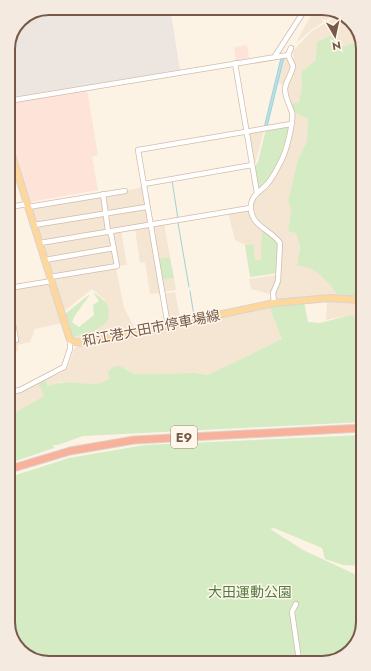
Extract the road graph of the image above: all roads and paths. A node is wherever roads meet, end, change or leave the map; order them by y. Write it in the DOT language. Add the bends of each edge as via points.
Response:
graph roads {
  1 [pos="302,15"];
  2 [pos="291,48"];
  3 [pos="288,55"];
  4 [pos="276,56"];
  5 [pos="235,63"];
  6 [pos="15,100"];
  7 [pos="291,124"];
  8 [pos="247,132"];
  9 [pos="15,165"];
  10 [pos="252,165"];
  11 [pos="144,184"];
  12 [pos="125,191"];
  13 [pos="257,193"];
  14 [pos="103,194"];
  15 [pos="28,206"];
  16 [pos="15,207"];
  17 [pos="146,207"];
  18 [pos="250,208"];
  19 [pos="105,213"];
  20 [pos="34,225"];
  21 [pos="151,225"];
  22 [pos="108,231"];
  23 [pos="40,243"];
  24 [pos="114,248"];
  25 [pos="45,260"];
  26 [pos="51,279"];
  27 [pos="15,287"];
  28 [pos="356,300"];
  29 [pos="274,303"];
  30 [pos="168,326"];
  31 [pos="70,340"];
  32 [pos="15,391"];
  33 [pos="356,428"];
  34 [pos="15,468"];
  35 [pos="296,604"];
  36 [pos="298,656"];
  1 -- 4 [label="street"];
  2 -- 3 [label="street"];
  3 -- 4 [label="street"];
  3 -- 7 [label="street" via="292,66 285,89 292,113"];
  4 -- 5 [label="street"];
  5 -- 6 [label="street"];
  5 -- 8 [label="street"];
  7 -- 8 [label="street"];
  7 -- 13 [label="street" via="283,156 268,184"];
  8 -- 10 [label="street"];
  8 -- 11 [label="street" via="138,150"];
  9 -- 15 [label="main road, 和江港大田市停車場線"];
  10 -- 11 [label="street"];
  10 -- 13 [label="street"];
  11 -- 21 [label="street"];
  12 -- 14 [label="street"];
  13 -- 18 [label="street" via="252,198"];
  14 -- 15 [label="street"];
  14 -- 19 [label="street"];
  15 -- 16 [label="street"];
  15 -- 20 [label="main road, 和江港大田市停車場線"];
  17 -- 19 [label="street"];
  18 -- 21 [label="street"];
  18 -- 29 [label="street" via="255,221 269,230 280,243"];
  19 -- 20 [label="street"];
  19 -- 22 [label="street"];
  20 -- 23 [label="main road, 和江港大田市停車場線"];
  21 -- 22 [label="street"];
  21 -- 30 [label="street"];
  22 -- 23 [label="street"];
  22 -- 24 [label="street"];
  23 -- 25 [label="main road, 和江港大田市停車場線"];
  24 -- 25 [label="street"];
  24 -- 26 [label="street" via="117,266"];
  25 -- 26 [label="main road, 和江港大田市停車場線"];
  26 -- 27 [label="street"];
  26 -- 31 [label="main road, 和江港大田市停車場線"];
  28 -- 29 [label="main road, 和江港大田市停車場線" via="330,298"];
  29 -- 30 [label="main road, 和江港大田市停車場線"];
  30 -- 31 [label="main road, 和江港大田市停車場線" via="84,343"];
  31 -- 32 [label="street" via="64,368"];
  33 -- 34 [label="highway, E9" via="134,440 70,451"];
  35 -- 36 [label="street" via="292,612"];
}
